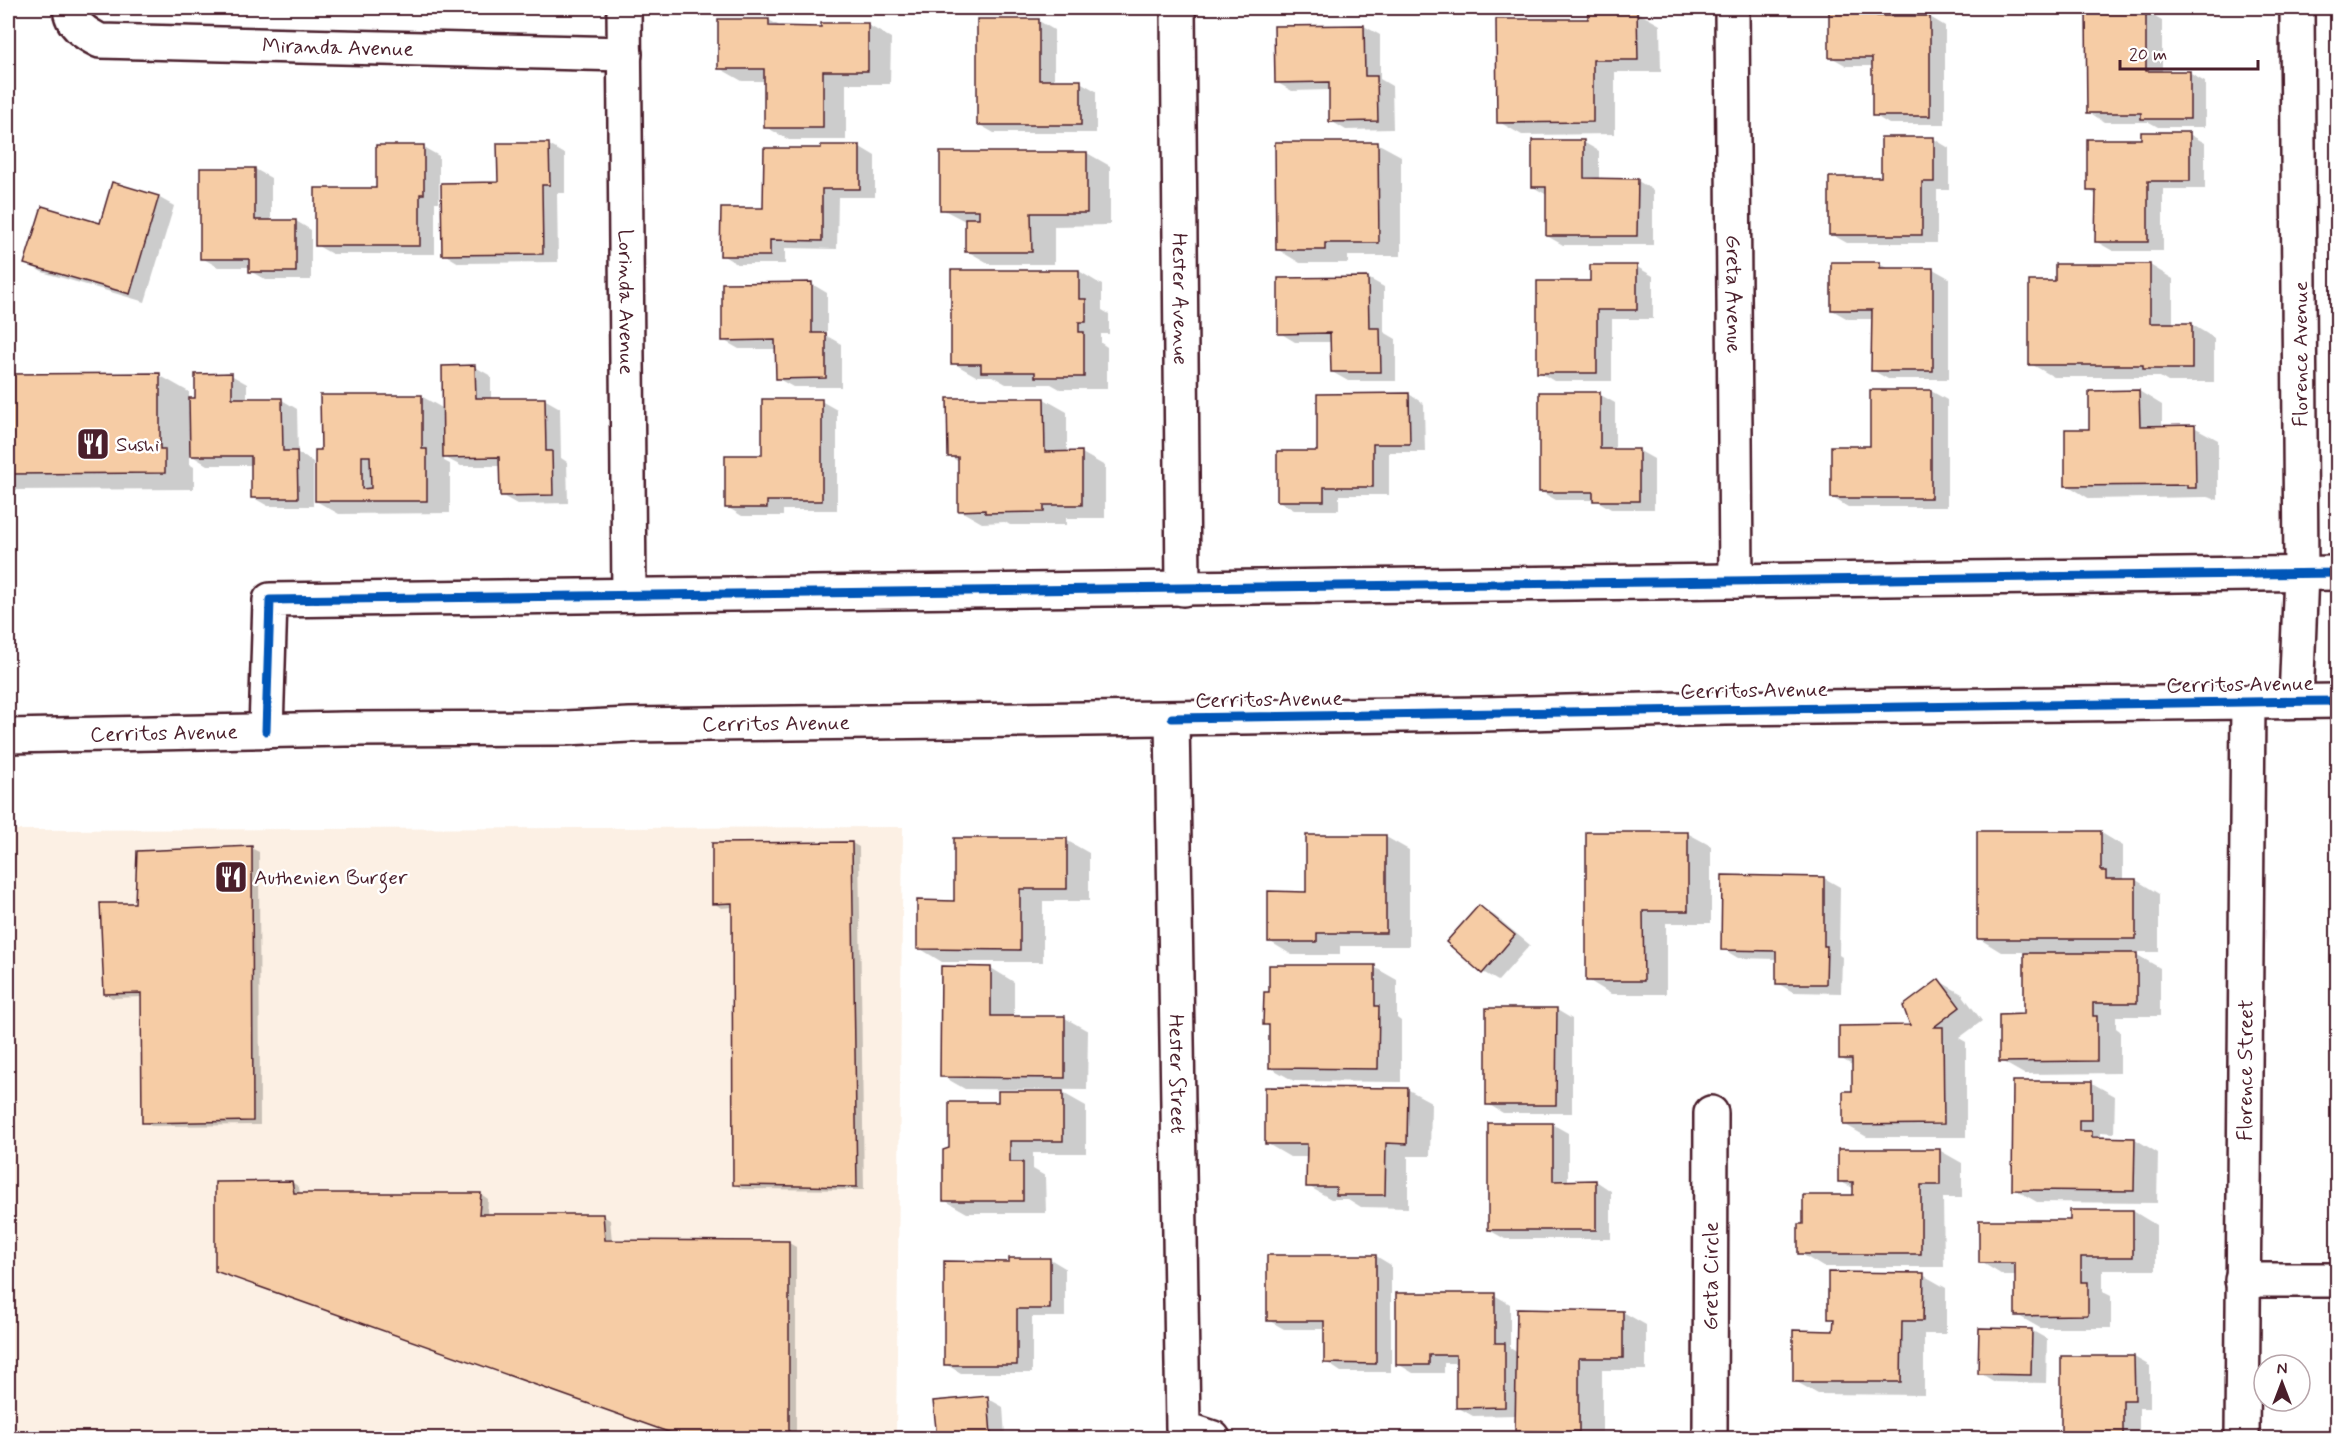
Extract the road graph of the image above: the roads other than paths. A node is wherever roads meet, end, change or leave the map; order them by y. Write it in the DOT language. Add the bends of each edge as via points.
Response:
graph roads {
  1 [pos="70,8"];
  2 [pos="624,8"];
  3 [pos="1178,8"];
  4 [pos="1732,8"];
  5 [pos="2297,8"];
  6 [pos="625,54"];
  7 [pos="2301,573"];
  8 [pos="2337,573"];
  9 [pos="1736,581"];
  10 [pos="1183,589"];
  11 [pos="629,596"];
  12 [pos="2337,700"];
  13 [pos="2296,701"];
  14 [pos="2248,702"];
  15 [pos="1172,718"];
  16 [pos="266,732"];
  17 [pos="8,736"];
  18 [pos="1711,1113"];
  19 [pos="2242,1280"];
  20 [pos="2337,1280"];
  21 [pos="1198,1433"];
  22 [pos="1710,1438"];
  23 [pos="2242,1438"];
  1 -- 6 [label="street, Miranda Avenue" via="70,15 83,32 100,41"];
  2 -- 6 [label="street, Lorinda Avenue"];
  3 -- 10 [label="street, Hester Avenue"];
  4 -- 9 [label="street, Greta Avenue"];
  5 -- 7 [label="street, Florence Avenue"];
  6 -- 11 [label="street, Lorinda Avenue"];
  7 -- 8 [label="street"];
  7 -- 9 [label="street"];
  7 -- 13 [label="street, Florence Avenue"];
  9 -- 10 [label="street"];
  10 -- 11 [label="street"];
  11 -- 16 [label="street" via="270,600"];
  12 -- 13 [label="street, Cerritos Avenue"];
  13 -- 14 [label="street, Cerritos Avenue"];
  14 -- 15 [label="street, Cerritos Avenue"];
  14 -- 19 [label="street, Florence Street"];
  15 -- 16 [label="street, Cerritos Avenue"];
  15 -- 21 [label="street, Hester Street"];
  16 -- 17 [label="street, Cerritos Avenue"];
  18 -- 22 [label="street, Greta Circle"];
  19 -- 20 [label="street"];
  19 -- 23 [label="street, Florence Street"];
}
